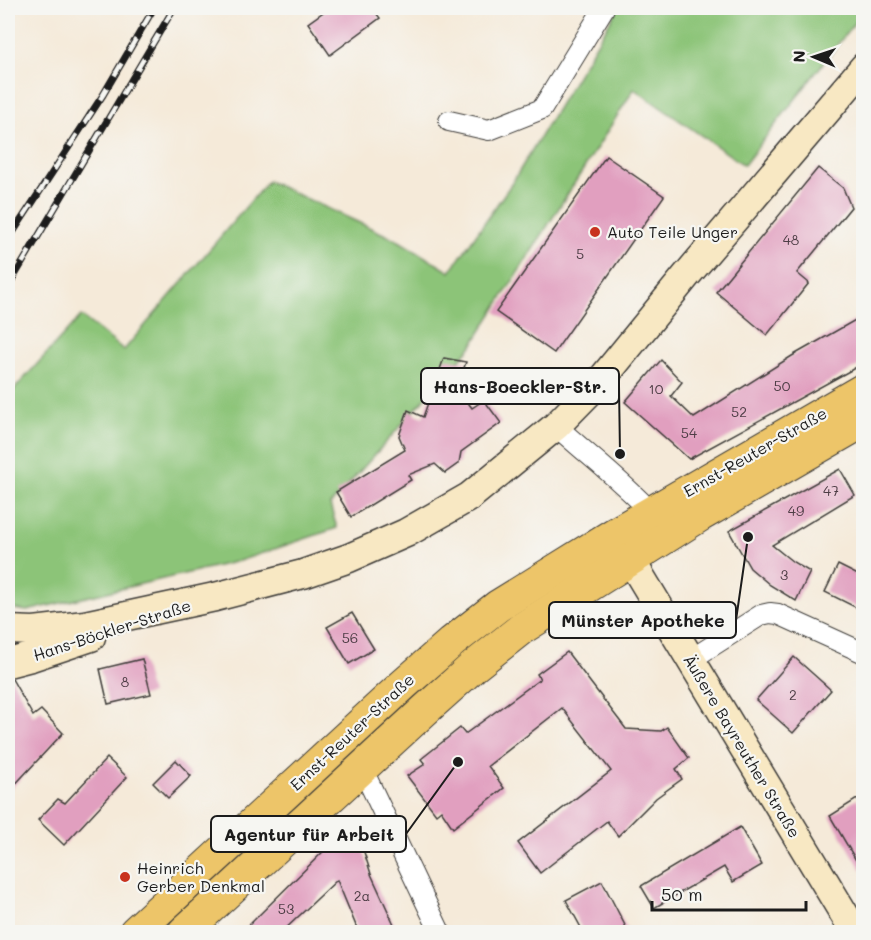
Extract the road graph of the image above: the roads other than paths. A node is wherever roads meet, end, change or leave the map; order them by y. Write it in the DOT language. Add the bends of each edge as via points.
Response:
graph roads {
  1 [pos="604,8"];
  2 [pos="864,67"];
  3 [pos="449,121"];
  4 [pos="864,389"];
  5 [pos="864,421"];
  6 [pos="556,426"];
  7 [pos="651,512"];
  8 [pos="585,552"];
  9 [pos="630,559"];
  10 [pos="215,597"];
  11 [pos="51,629"];
  12 [pos="8,630"];
  13 [pos="8,641"];
  14 [pos="864,652"];
  15 [pos="690,660"];
  16 [pos="15,663"];
  17 [pos="362,768"];
  18 [pos="135,933"];
  19 [pos="184,933"];
  20 [pos="440,933"];
  21 [pos="855,933"];
  1 -- 3 [label="street" via="542,109 489,130"];
  2 -- 6 [label="main road, Hans-Böckler-Straße" via="602,379"];
  4 -- 7 [label="main road, Ernst-Reuter-Straße"];
  5 -- 9 [label="main road, Ernst-Reuter-Straße"];
  6 -- 7 [label="street"];
  6 -- 10 [label="main road, Hans-Böckler-Straße" via="469,497 406,533 331,564"];
  7 -- 8 [label="main road, Ernst-Reuter-Straße"];
  8 -- 9 [label="main road, Ernst-Reuter-Straße" via="613,547"];
  8 -- 18 [label="main road, Ernst-Reuter-Straße" via="498,606 452,642"];
  9 -- 15 [label="main road, Äußere Bayreuther Straße"];
  9 -- 17 [label="main road, Ernst-Reuter-Straße" via="521,628"];
  10 -- 11 [label="main road, Hans-Böckler-Straße"];
  10 -- 16 [label="main road, Hans-Böckler-Straße"];
  11 -- 12 [label="main road, Hans-Böckler-Straße"];
  11 -- 13 [label="main road"];
  14 -- 15 [label="street" via="770,613"];
  15 -- 21 [label="main road, Äußere Bayreuther Straße"];
  17 -- 19 [label="main road, Ernst-Reuter-Straße"];
  17 -- 20 [label="street"];
}
